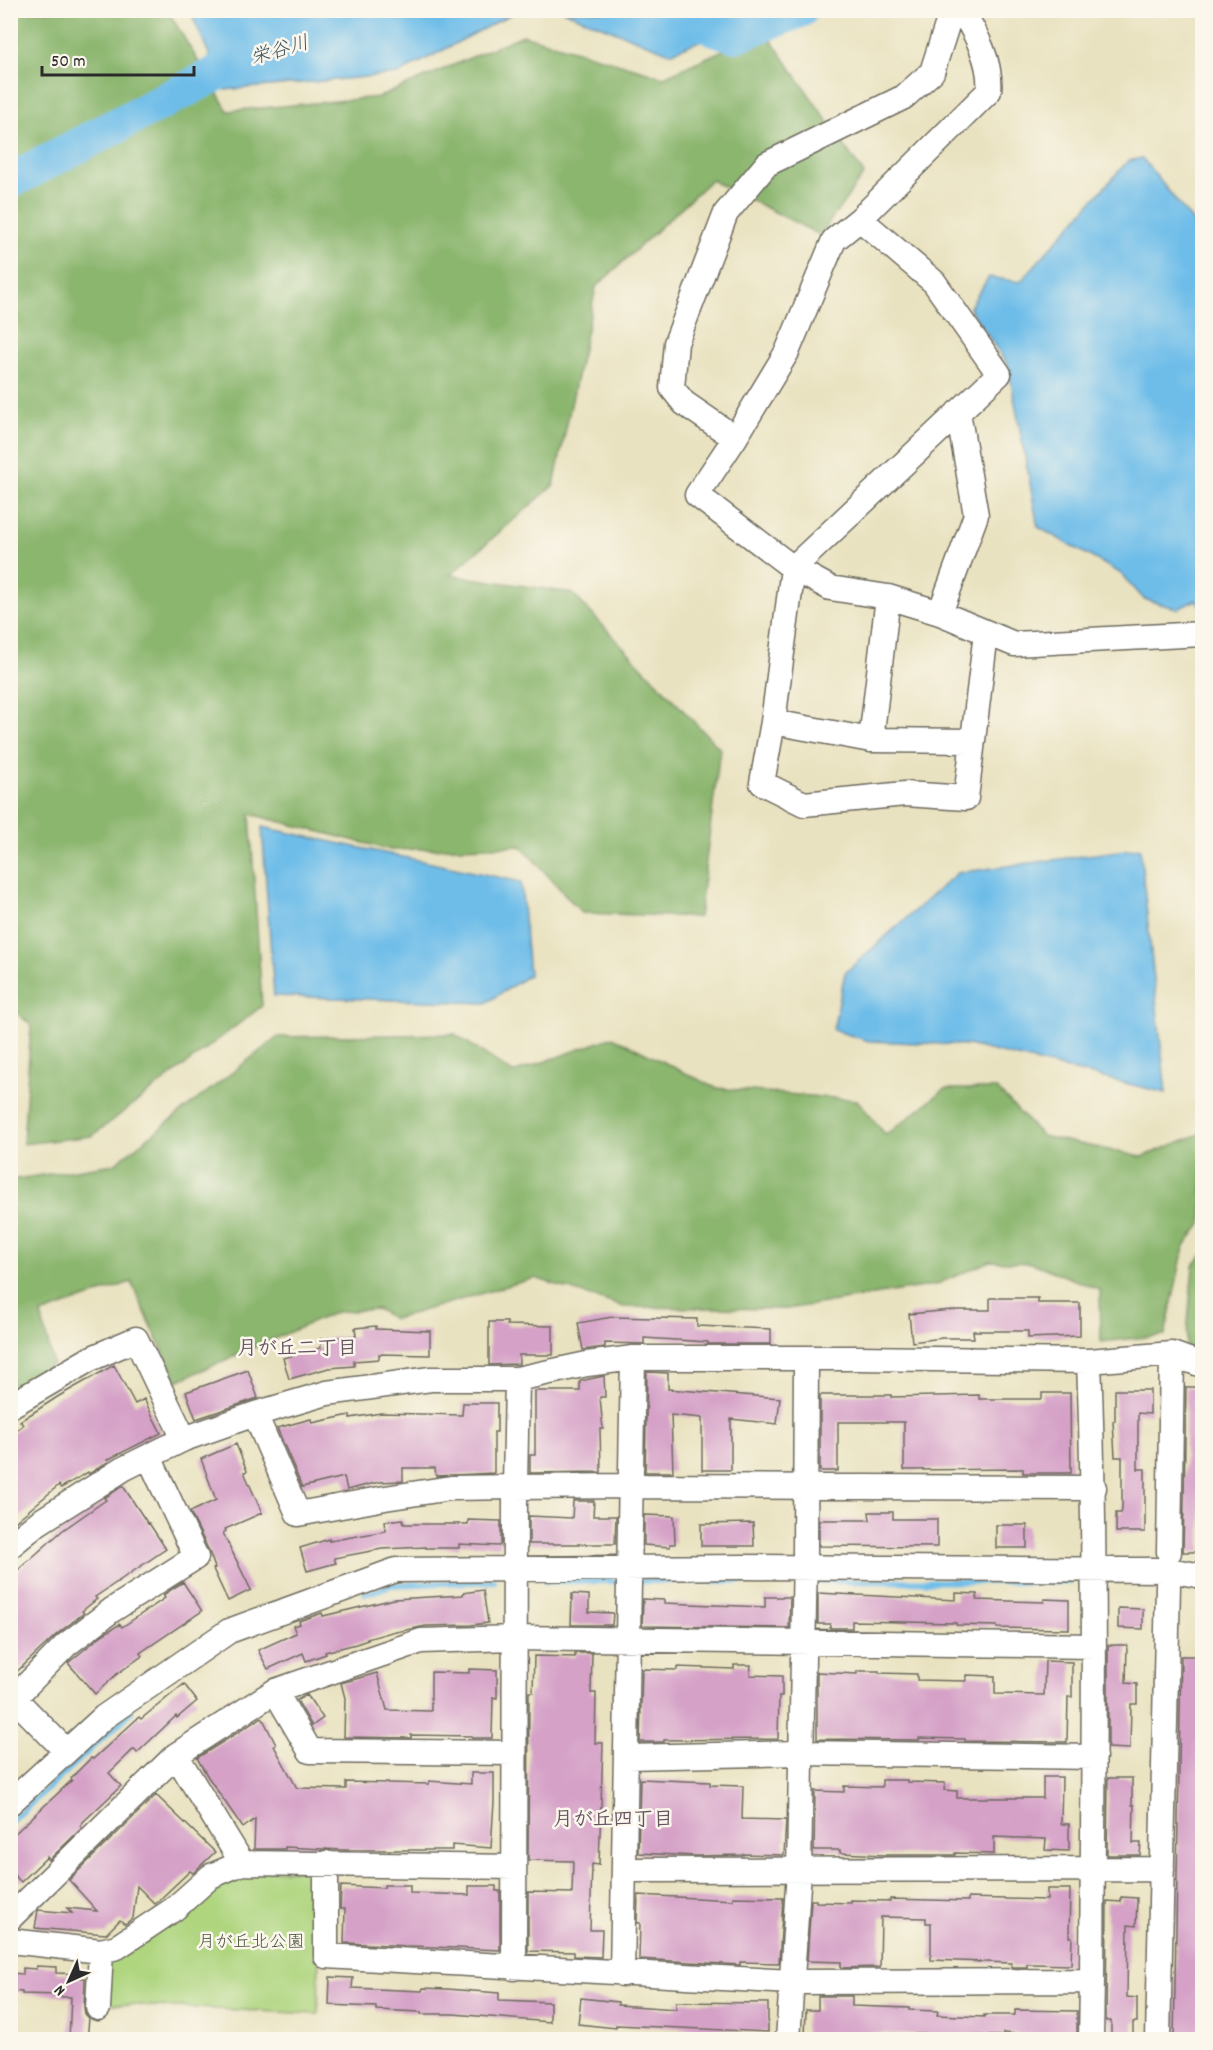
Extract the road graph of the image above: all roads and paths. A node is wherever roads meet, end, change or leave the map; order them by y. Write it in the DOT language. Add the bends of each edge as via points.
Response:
graph roads {
  1 [pos="948,10"];
  2 [pos="962,10"];
  3 [pos="860,219"];
  4 [pos="958,412"];
  5 [pos="735,438"];
  6 [pos="793,568"];
  7 [pos="888,597"];
  8 [pos="940,613"];
  9 [pos="986,633"];
  10 [pos="1203,634"];
  11 [pos="773,722"];
  12 [pos="871,740"];
  13 [pos="973,741"];
  14 [pos="1172,1354"];
  15 [pos="633,1358"];
  16 [pos="806,1358"];
  17 [pos="1089,1361"];
  18 [pos="1203,1365"];
  19 [pos="517,1379"];
  20 [pos="10,1406"];
  21 [pos="255,1414"];
  22 [pos="184,1439"];
  23 [pos="149,1457"];
  24 [pos="631,1486"];
  25 [pos="515,1487"];
  26 [pos="806,1487"];
  27 [pos="1094,1488"];
  28 [pos="10,1546"];
  29 [pos="1169,1552"];
  30 [pos="630,1568"];
  31 [pos="805,1568"];
  32 [pos="516,1569"];
  33 [pos="1095,1569"];
  34 [pos="1203,1576"];
  35 [pos="1168,1584"];
  36 [pos="513,1638"];
  37 [pos="629,1641"];
  38 [pos="804,1643"];
  39 [pos="1094,1646"];
  40 [pos="275,1691"];
  41 [pos="12,1696"];
  42 [pos="66,1751"];
  43 [pos="514,1753"];
  44 [pos="800,1753"];
  45 [pos="176,1755"];
  46 [pos="627,1757"];
  47 [pos="1094,1757"];
  48 [pos="10,1803"];
  49 [pos="242,1863"];
  50 [pos="326,1863"];
  51 [pos="514,1867"];
  52 [pos="1093,1868"];
  53 [pos="1162,1869"];
  54 [pos="624,1870"];
  55 [pos="799,1870"];
  56 [pos="10,1918"];
  57 [pos="10,1941"];
  58 [pos="101,1951"];
  59 [pos="514,1968"];
  60 [pos="622,1974"];
  61 [pos="1092,1981"];
  62 [pos="792,1982"];
  63 [pos="98,2008"];
  64 [pos="788,2040"];
  65 [pos="1091,2040"];
  66 [pos="1158,2040"];
  1 -- 5 [label="street" via="949,19 932,72 904,97 767,164 726,213 676,343 672,388 684,403"];
  2 -- 3 [label="street" via="976,34 990,78 988,91"];
  3 -- 4 [label="street" via="934,282 999,374"];
  3 -- 5 [label="street" via="834,240 787,352"];
  4 -- 6 [label="street"];
  4 -- 8 [label="street" via="976,515"];
  5 -- 6 [label="street" via="697,495"];
  6 -- 7 [label="street" via="830,588"];
  6 -- 11 [label="street"];
  7 -- 8 [label="street"];
  7 -- 12 [label="street"];
  8 -- 9 [label="street"];
  9 -- 10 [label="street" via="1014,644"];
  9 -- 13 [label="street"];
  11 -- 12 [label="street"];
  11 -- 13 [label="street" via="762,783 804,804 905,794 966,798"];
  12 -- 13 [label="street"];
  14 -- 17 [label="street"];
  14 -- 18 [label="street"];
  14 -- 29 [label="street"];
  15 -- 16 [label="street"];
  15 -- 19 [label="street"];
  15 -- 24 [label="street"];
  16 -- 17 [label="street"];
  16 -- 26 [label="street"];
  17 -- 27 [label="street"];
  19 -- 21 [label="street" via="431,1379 327,1394"];
  19 -- 25 [label="street"];
  20 -- 22 [label="street" via="90,1359 136,1339"];
  21 -- 22 [label="street"];
  21 -- 25 [label="street" via="298,1514 451,1488"];
  22 -- 23 [label="street"];
  23 -- 28 [label="street" via="38,1523"];
  23 -- 41 [label="street" via="196,1557 112,1610"];
  24 -- 25 [label="street"];
  24 -- 26 [label="street"];
  24 -- 30 [label="street"];
  25 -- 32 [label="street"];
  26 -- 27 [label="street"];
  26 -- 31 [label="street"];
  27 -- 33 [label="street"];
  30 -- 31 [label="street"];
  30 -- 32 [label="street"];
  30 -- 37 [label="street"];
  31 -- 33 [label="street"];
  31 -- 38 [label="street"];
  32 -- 36 [label="street"];
  32 -- 42 [label="street" via="396,1570 229,1631 105,1717"];
  33 -- 34 [label="street" via="1169,1570"];
  33 -- 39 [label="street"];
  35 -- 53 [label="street"];
  36 -- 37 [label="street"];
  36 -- 40 [label="street" via="421,1641"];
  36 -- 43 [label="street"];
  37 -- 38 [label="street"];
  37 -- 46 [label="street"];
  38 -- 39 [label="street"];
  38 -- 44 [label="street"];
  39 -- 47 [label="street"];
  40 -- 43 [label="street" via="310,1751"];
  40 -- 45 [label="street"];
  41 -- 42 [label="street"];
  42 -- 48 [label="street"];
  43 -- 51 [label="street"];
  44 -- 46 [label="street"];
  44 -- 47 [label="street"];
  44 -- 55 [label="street"];
  45 -- 49 [label="street"];
  45 -- 56 [label="street"];
  46 -- 54 [label="street"];
  47 -- 52 [label="street"];
  49 -- 50 [label="street"];
  49 -- 58 [label="street" via="211,1876 174,1910 117,1947"];
  50 -- 51 [label="street"];
  50 -- 59 [label="street" via="326,1956"];
  51 -- 59 [label="street"];
  52 -- 53 [label="street"];
  52 -- 55 [label="street"];
  52 -- 61 [label="street"];
  53 -- 66 [label="street"];
  54 -- 55 [label="street"];
  54 -- 60 [label="street"];
  55 -- 62 [label="street"];
  57 -- 58 [label="street"];
  58 -- 63 [label="street"];
  59 -- 60 [label="street"];
  60 -- 62 [label="street"];
  61 -- 62 [label="street"];
  61 -- 65 [label="street"];
  62 -- 64 [label="street"];
}
